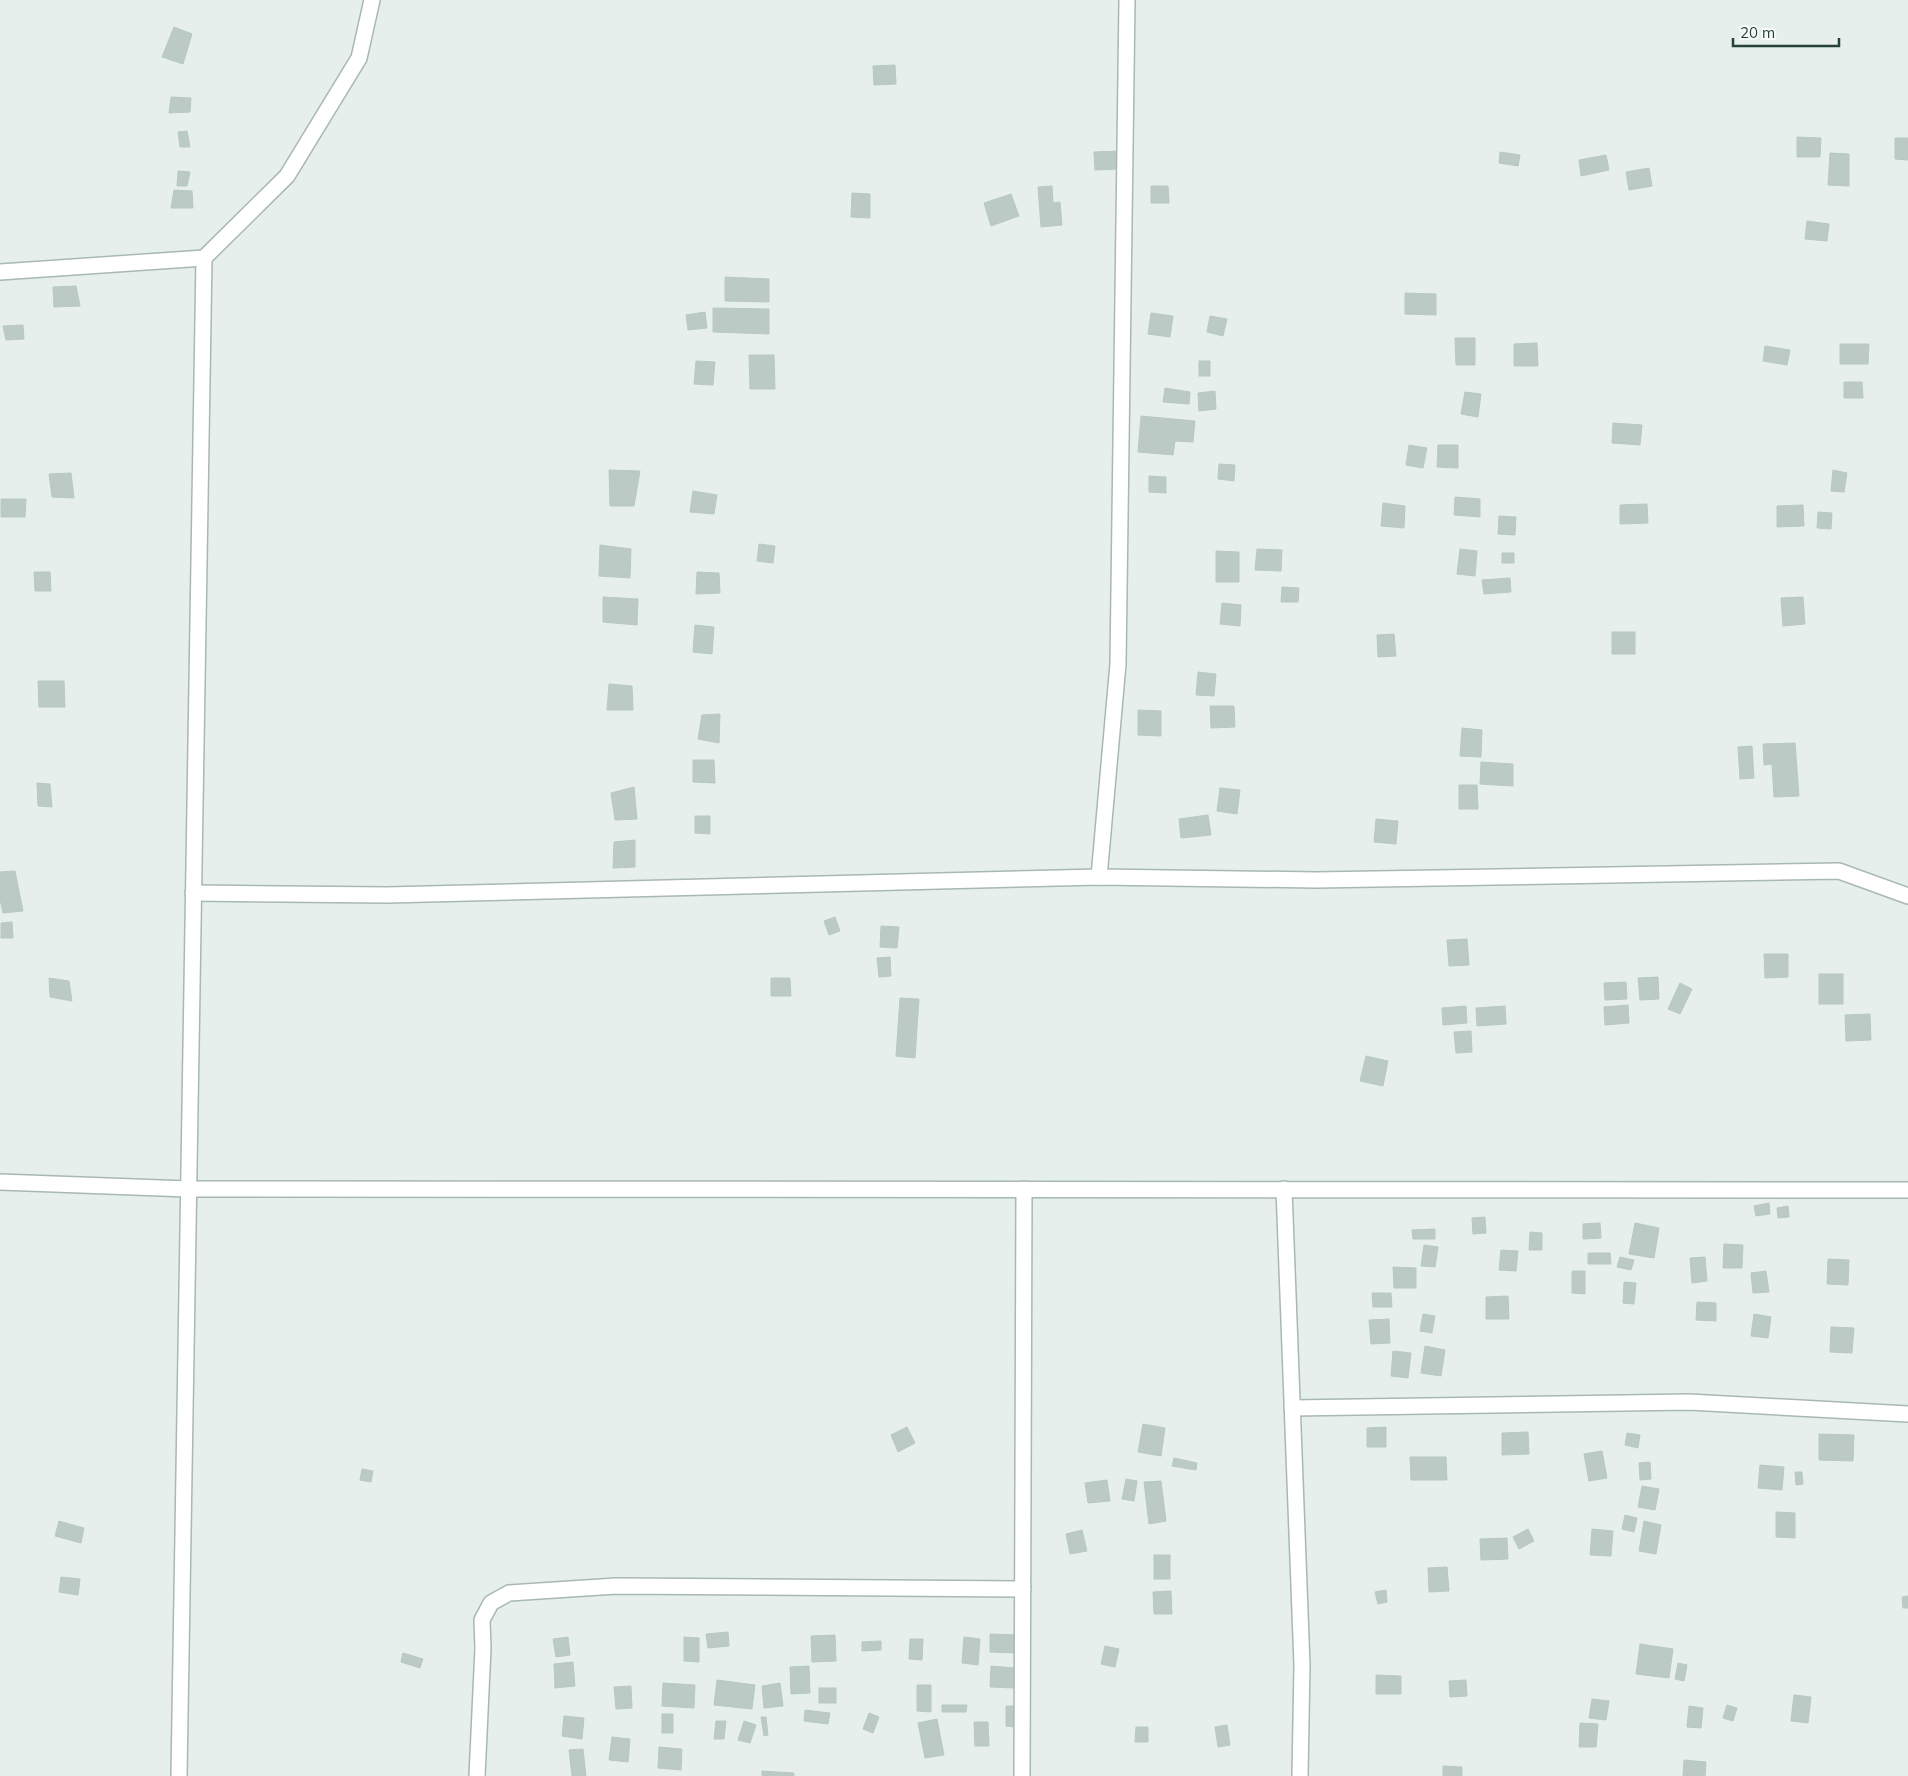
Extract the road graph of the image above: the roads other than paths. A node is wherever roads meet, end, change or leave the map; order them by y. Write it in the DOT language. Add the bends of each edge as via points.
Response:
graph roads {
  1 [pos="372,0"];
  2 [pos="1127,0"];
  3 [pos="204,258"];
  4 [pos="0,272"];
  5 [pos="1099,877"];
  6 [pos="193,893"];
  7 [pos="1908,896"];
  8 [pos="0,1182"];
  9 [pos="188,1189"];
  10 [pos="1024,1189"];
  11 [pos="1284,1189"];
  12 [pos="1908,1190"];
  13 [pos="1292,1408"];
  14 [pos="1908,1414"];
  15 [pos="1023,1589"];
  16 [pos="178,1776"];
  17 [pos="477,1776"];
  18 [pos="1022,1776"];
  19 [pos="1300,1776"];
  1 -- 3 [label="street" via="359,58 288,176"];
  2 -- 5 [label="street" via="1118,664"];
  3 -- 4 [label="street"];
  3 -- 6 [label="street"];
  5 -- 6 [label="street" via="387,895"];
  5 -- 7 [label="street" via="1316,880 1839,871"];
  6 -- 9 [label="street"];
  8 -- 9 [label="street"];
  9 -- 10 [label="street"];
  9 -- 16 [label="street"];
  10 -- 11 [label="street"];
  10 -- 15 [label="street"];
  11 -- 12 [label="street"];
  11 -- 13 [label="street"];
  13 -- 14 [label="street" via="1689,1402"];
  13 -- 19 [label="street" via="1302,1664"];
  15 -- 17 [label="street" via="616,1586 509,1593 491,1603 482,1620"];
  15 -- 18 [label="street"];
}
